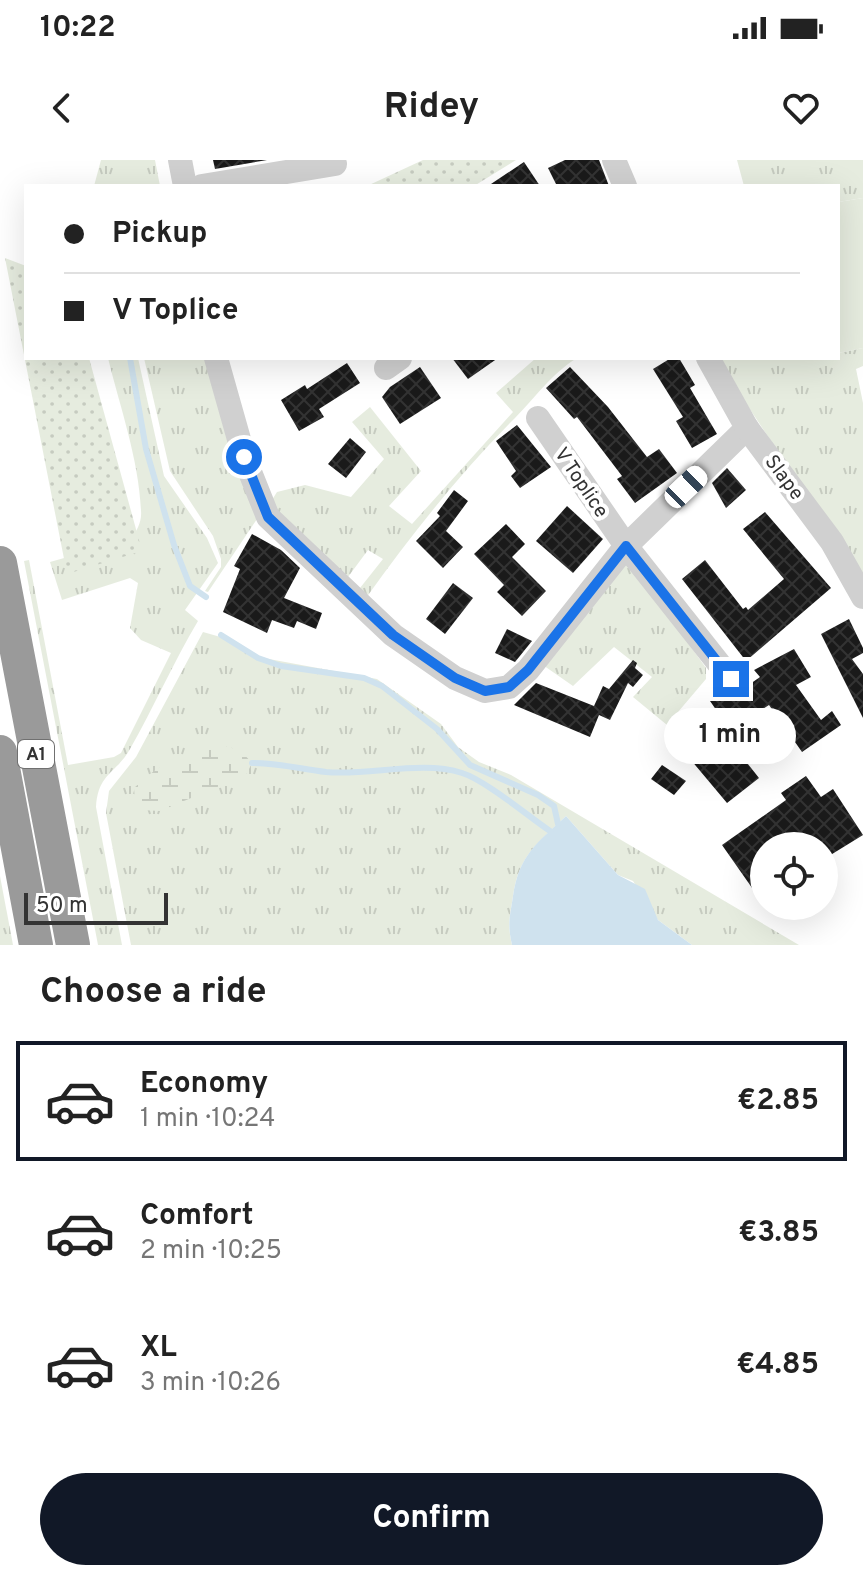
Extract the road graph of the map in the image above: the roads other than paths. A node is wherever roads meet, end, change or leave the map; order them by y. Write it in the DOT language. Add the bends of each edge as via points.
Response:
graph roads {
  1 [pos="180,160"];
  2 [pos="614,160"];
  3 [pos="335,164"];
  4 [pos="185,184"];
  5 [pos="214,184"];
  6 [pos="624,184"];
  7 [pos="217,360"];
  8 [pos="709,360"];
  9 [pos="538,418"];
  10 [pos="747,428"];
  11 [pos="626,546"];
  12 [pos="0,563"];
  13 [pos="863,597"];
  14 [pos="731,679"];
  15 [pos="0,752"];
  16 [pos="36,945"];
  17 [pos="73,945"];
  1 -- 4 [label="street"];
  2 -- 6 [label="street"];
  3 -- 5 [label="street"];
  7 -- 11 [label="street" via="268,517 393,635 455,678 485,691 509,687"];
  8 -- 10 [label="street, Slape"];
  9 -- 11 [label="street, V Toplice"];
  10 -- 11 [label="street"];
  10 -- 13 [label="street, Slape" via="832,542"];
  11 -- 14 [label="street, V Toplice"];
  12 -- 17 [label="highway, A1"];
  15 -- 16 [label="highway, A1"];
}
